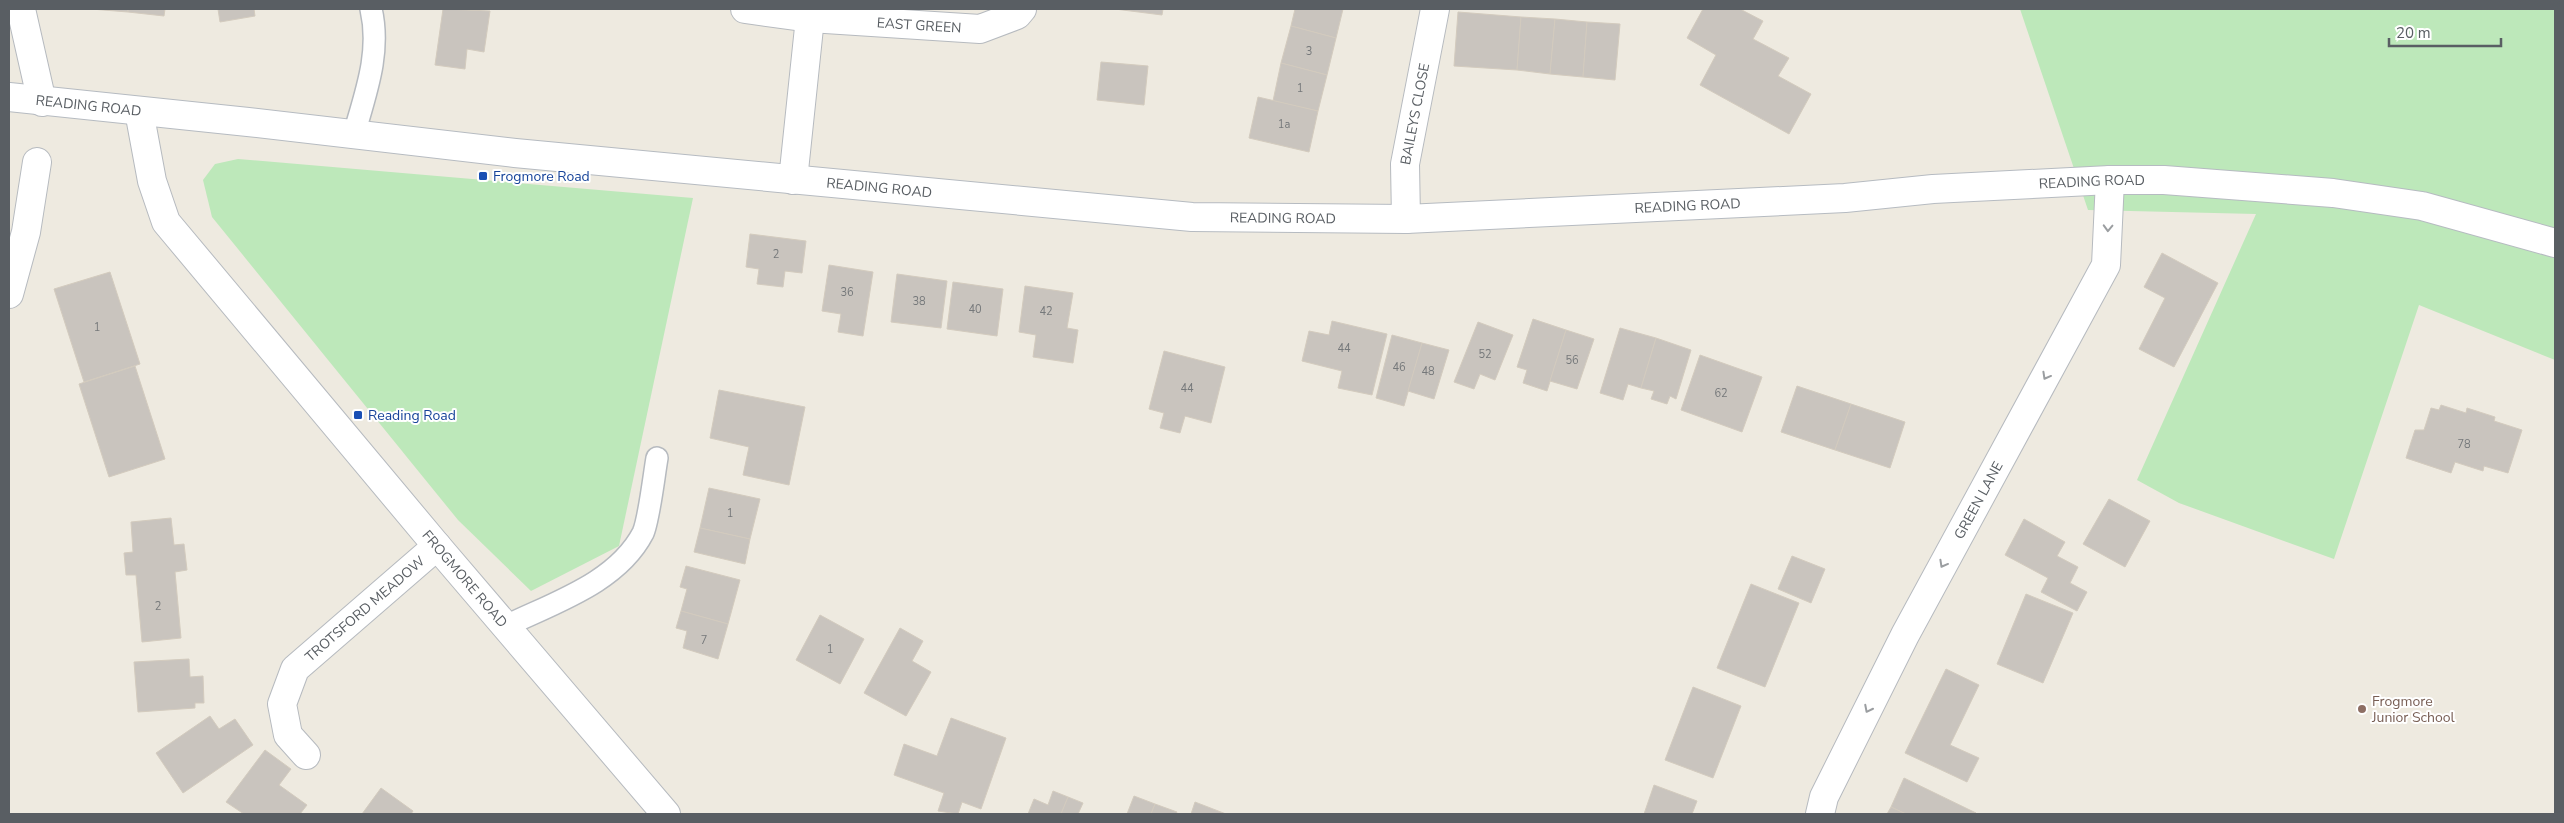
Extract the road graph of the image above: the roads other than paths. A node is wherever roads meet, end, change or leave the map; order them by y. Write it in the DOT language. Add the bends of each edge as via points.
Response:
graph roads {
  1 [pos="21,9"];
  2 [pos="371,9"];
  3 [pos="745,9"];
  4 [pos="1022,9"];
  5 [pos="1435,9"];
  6 [pos="810,18"];
  7 [pos="9,97"];
  8 [pos="42,102"];
  9 [pos="138,111"];
  10 [pos="354,134"];
  11 [pos="37,162"];
  12 [pos="793,180"];
  13 [pos="2110,180"];
  14 [pos="1406,219"];
  15 [pos="2555,243"];
  16 [pos="9,294"];
  17 [pos="657,458"];
  18 [pos="438,546"];
  19 [pos="506,626"];
  20 [pos="306,756"];
  21 [pos="666,814"];
  22 [pos="1820,814"];
  1 -- 8 [label="street"];
  2 -- 10 [label="lane" via="375,27 374,63"];
  3 -- 6 [label="street, EAST GREEN"];
  4 -- 6 [label="street, EAST GREEN" via="1017,15 980,29"];
  5 -- 14 [label="street, BAILEYS CLOSE" via="1405,164"];
  6 -- 12 [label="street"];
  7 -- 8 [label="street, READING ROAD"];
  8 -- 9 [label="street, READING ROAD"];
  9 -- 10 [label="street, READING ROAD"];
  9 -- 18 [label="street, FROGMORE ROAD" via="152,181 166,222"];
  10 -- 12 [label="street, READING ROAD"];
  11 -- 16 [label="street" via="26,232"];
  12 -- 14 [label="street, READING ROAD" via="1192,218"];
  13 -- 14 [label="street, READING ROAD" via="1933,189 1844,198"];
  13 -- 15 [label="street, READING ROAD" via="2164,180 2333,193 2422,206"];
  13 -- 22 [label="street, GREEN LANE, one-way" via="2106,265 1905,635 1824,797"];
  17 -- 19 [label="lane" via="644,532 628,555 599,580"];
  18 -- 19 [label="street, FROGMORE ROAD"];
  18 -- 20 [label="street, TROTSFORD MEADOW" via="296,669 282,704 288,735"];
  19 -- 21 [label="street, FROGMORE ROAD"];
}
